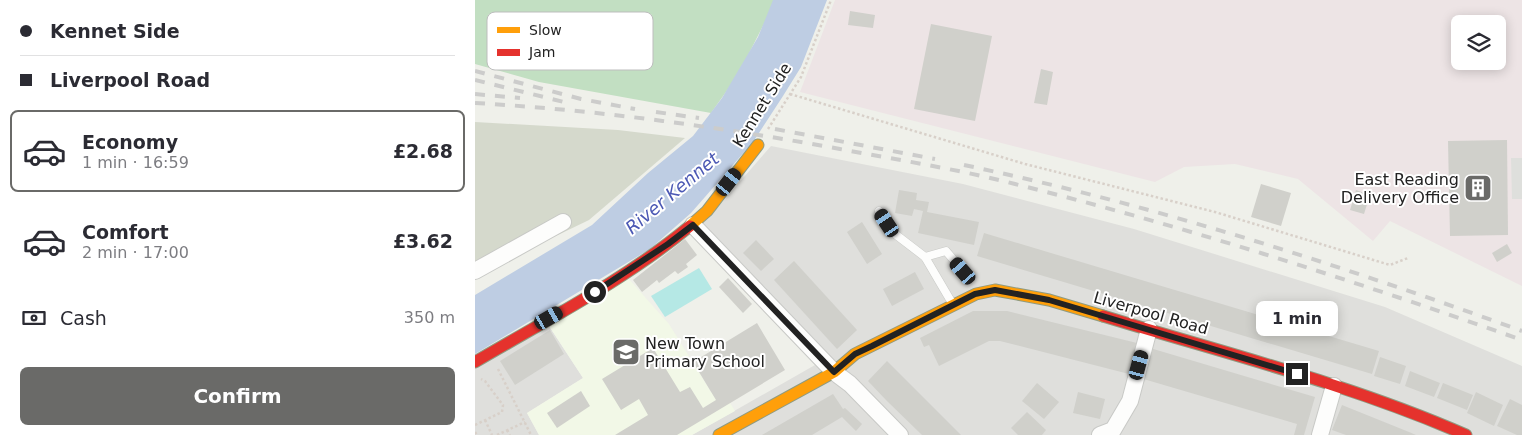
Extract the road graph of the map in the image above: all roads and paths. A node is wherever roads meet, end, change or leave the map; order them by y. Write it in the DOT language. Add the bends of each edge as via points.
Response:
graph roads {
  1 [pos="831,0"];
  2 [pos="791,94"];
  3 [pos="758,145"];
  4 [pos="879,211"];
  5 [pos="563,222"];
  6 [pos="693,225"];
  7 [pos="925,257"];
  8 [pos="1408,258"];
  9 [pos="475,271"];
  10 [pos="963,271"];
  11 [pos="953,304"];
  12 [pos="1149,329"];
  13 [pos="490,353"];
  14 [pos="475,362"];
  15 [pos="834,372"];
  16 [pos="485,381"];
  17 [pos="1334,386"];
  18 [pos="485,420"];
  19 [pos="525,422"];
  20 [pos="475,425"];
  21 [pos="507,430"];
  22 [pos="492,435"];
  23 [pos="497,435"];
  24 [pos="510,435"];
  25 [pos="531,435"];
  26 [pos="719,435"];
  27 [pos="900,435"];
  28 [pos="1100,435"];
  29 [pos="1320,435"];
  30 [pos="1467,435"];
  1 -- 2 [label="path, Kennet Side" via="801,77"];
  2 -- 3 [label="path, Kennet Side"];
  2 -- 8 [label="path" via="1025,164 1215,212 1390,265"];
  3 -- 6 [label="street, Kennet Side"];
  4 -- 7 [label="lane" via="895,234"];
  5 -- 9 [label="street"];
  6 -- 13 [label="street, Kennet Side" via="625,274"];
  6 -- 15 [label="street"];
  7 -- 10 [label="lane" via="946,251"];
  7 -- 11 [label="lane"];
  11 -- 12 [label="street, Liverpool Road" via="975,294 995,290 1049,300"];
  11 -- 15 [label="street, Liverpool Road" via="855,354"];
  12 -- 17 [label="street, Liverpool Road"];
  12 -- 28 [label="street" via="1130,401 1113,430"];
  13 -- 14 [label="street, Kennet Side"];
  13 -- 19 [label="path"];
  15 -- 26 [label="street, Liverpool Road"];
  15 -- 27 [label="street"];
  16 -- 18 [label="path" via="503,405 502,412"];
  17 -- 29 [label="street"];
  17 -- 30 [label="street, Liverpool Road"];
  18 -- 20 [label="path"];
  18 -- 22 [label="path"];
  19 -- 21 [label="path"];
  19 -- 25 [label="path"];
  21 -- 23 [label="path"];
  21 -- 24 [label="path"];
}
